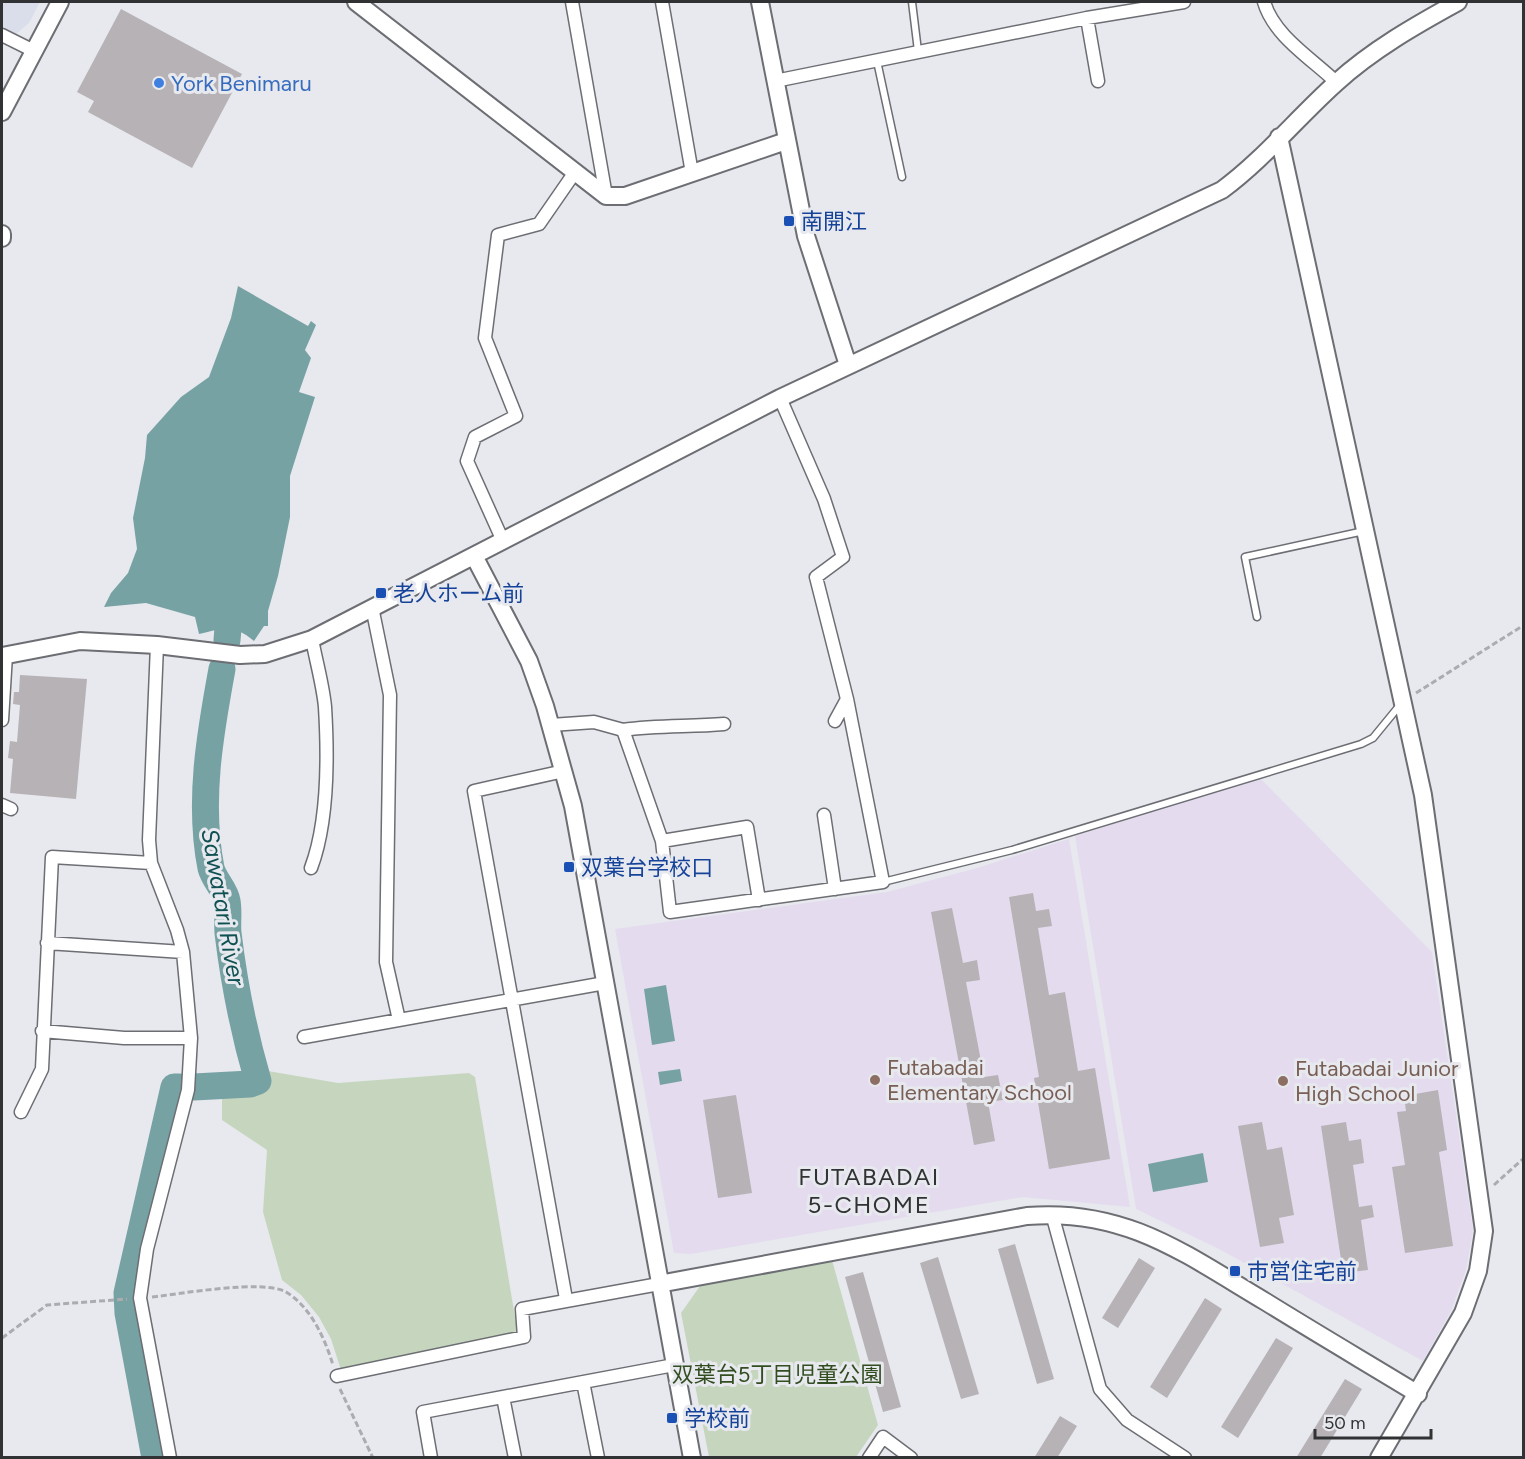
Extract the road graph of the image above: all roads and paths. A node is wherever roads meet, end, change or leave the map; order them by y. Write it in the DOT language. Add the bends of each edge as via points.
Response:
graph roads {
  1 [pos="60,2"];
  2 [pos="356,2"];
  3 [pos="572,2"];
  4 [pos="662,2"];
  5 [pos="760,2"];
  6 [pos="912,2"];
  7 [pos="1184,2"];
  8 [pos="1264,2"];
  9 [pos="1458,2"];
  10 [pos="1130,6"];
  11 [pos="1087,18"];
  12 [pos="2,35"];
  13 [pos="34,51"];
  14 [pos="919,52"];
  15 [pos="877,60"];
  16 [pos="774,81"];
  17 [pos="1098,81"];
  18 [pos="1336,82"];
  19 [pos="2,112"];
  20 [pos="1279,137"];
  21 [pos="786,141"];
  22 [pos="575,172"];
  23 [pos="692,173"];
  24 [pos="902,177"];
  25 [pos="606,196"];
  26 [pos="848,365"];
  27 [pos="780,398"];
  28 [pos="1365,531"];
  29 [pos="503,541"];
  30 [pos="474,556"];
  31 [pos="372,607"];
  32 [pos="1257,617"];
  33 [pos="1524,625"];
  34 [pos="312,639"];
  35 [pos="157,645"];
  36 [pos="4,655"];
  37 [pos="846,699"];
  38 [pos="1404,700"];
  39 [pos="2,720"];
  40 [pos="835,721"];
  41 [pos="724,724"];
  42 [pos="551,725"];
  43 [pos="623,730"];
  44 [pos="564,771"];
  45 [pos="824,815"];
  46 [pos="662,842"];
  47 [pos="151,863"];
  48 [pos="311,868"];
  49 [pos="883,882"];
  50 [pos="834,889"];
  51 [pos="759,900"];
  52 [pos="47,943"];
  53 [pos="183,952"];
  54 [pos="605,983"];
  55 [pos="511,1000"];
  56 [pos="399,1020"];
  57 [pos="42,1031"];
  58 [pos="304,1037"];
  59 [pos="191,1038"];
  60 [pos="21,1112"];
  61 [pos="1524,1158"];
  62 [pos="1480,1198"];
  63 [pos="1052,1214"];
  64 [pos="659,1284"];
  65 [pos="140,1298"];
  66 [pos="124,1299"];
  67 [pos="566,1299"];
  68 [pos="2,1338"];
  69 [pos="674,1365"];
  70 [pos="337,1376"];
  71 [pos="583,1382"];
  72 [pos="1418,1394"];
  73 [pos="503,1397"];
  74 [pos="170,1458"];
  75 [pos="374,1458"];
  76 [pos="431,1458"];
  77 [pos="515,1458"];
  78 [pos="598,1458"];
  79 [pos="692,1458"];
  80 [pos="869,1458"];
  81 [pos="911,1458"];
  82 [pos="1185,1458"];
  83 [pos="1379,1458"];
  1 -- 13 [label="street"];
  2 -- 22 [label="street"];
  3 -- 25 [label="street"];
  4 -- 23 [label="street"];
  5 -- 16 [label="street"];
  6 -- 14 [label="lane"];
  7 -- 10 [label="street"];
  8 -- 18 [label="street" via="1279,30"];
  9 -- 18 [label="street" via="1408,30"];
  10 -- 11 [label="street"];
  11 -- 14 [label="street"];
  11 -- 17 [label="street"];
  12 -- 13 [label="street"];
  13 -- 19 [label="street"];
  14 -- 15 [label="street"];
  15 -- 16 [label="street"];
  15 -- 24 [label="lane"];
  16 -- 21 [label="street"];
  18 -- 20 [label="street"];
  20 -- 26 [label="street" via="1222,190"];
  20 -- 28 [label="street"];
  21 -- 23 [label="street"];
  21 -- 26 [label="street" via="806,236"];
  22 -- 25 [label="street"];
  22 -- 29 [label="street" via="539,224 498,235 485,338 516,416 475,437 467,461"];
  23 -- 25 [label="street" via="625,196"];
  26 -- 27 [label="street"];
  27 -- 29 [label="street"];
  27 -- 37 [label="street" via="824,499 843,557 816,577"];
  28 -- 32 [label="lane" via="1245,557"];
  28 -- 38 [label="street"];
  29 -- 30 [label="street"];
  30 -- 31 [label="street"];
  30 -- 42 [label="street" via="529,661"];
  31 -- 34 [label="street"];
  31 -- 56 [label="street" via="390,695 386,962"];
  33 -- 38 [label="path"];
  34 -- 35 [label="street" via="264,654 240,655"];
  34 -- 48 [label="street" via="325,717 324,787 318,850"];
  35 -- 36 [label="street" via="80,641"];
  35 -- 47 [label="street"];
  36 -- 39 [label="street"];
  37 -- 40 [label="street"];
  37 -- 49 [label="street"];
  38 -- 49 [label="lane" via="1373,738 1361,744 1012,850"];
  38 -- 62 [label="street" via="1423,795"];
  41 -- 43 [label="street"];
  42 -- 43 [label="street" via="594,722"];
  42 -- 44 [label="street"];
  43 -- 46 [label="street"];
  44 -- 54 [label="street"];
  44 -- 55 [label="street" via="474,791"];
  45 -- 50 [label="street"];
  46 -- 51 [label="street" via="670,912"];
  46 -- 51 [label="street" via="747,826"];
  47 -- 52 [label="street" via="52,857"];
  47 -- 53 [label="street"];
  49 -- 50 [label="street"];
  50 -- 51 [label="street"];
  52 -- 53 [label="street"];
  52 -- 57 [label="street"];
  53 -- 59 [label="street"];
  54 -- 55 [label="street"];
  54 -- 64 [label="street"];
  55 -- 56 [label="street"];
  55 -- 67 [label="street"];
  56 -- 58 [label="street"];
  57 -- 59 [label="street" via="124,1038"];
  57 -- 60 [label="street" via="42,1069"];
  59 -- 65 [label="street" via="188,1090 147,1249"];
  61 -- 62 [label="path"];
  62 -- 72 [label="street" via="1484,1231 1478,1271 1464,1313"];
  63 -- 64 [label="street" via="1000,1220"];
  63 -- 72 [label="street" via="1100,1220 1151,1235"];
  63 -- 82 [label="street" via="1100,1389 1127,1420"];
  64 -- 67 [label="street"];
  64 -- 69 [label="street"];
  65 -- 70 [label="path" via="255,1287 285,1291 301,1304 326,1342"];
  65 -- 74 [label="street"];
  66 -- 68 [label="path" via="47,1305"];
  67 -- 70 [label="street" via="522,1309 525,1337"];
  69 -- 71 [label="street"];
  69 -- 79 [label="street"];
  70 -- 75 [label="path"];
  71 -- 73 [label="street"];
  71 -- 78 [label="street"];
  72 -- 83 [label="street"];
  73 -- 76 [label="street" via="423,1412"];
  73 -- 77 [label="street"];
  80 -- 81 [label="street" via="883,1437"];
}
